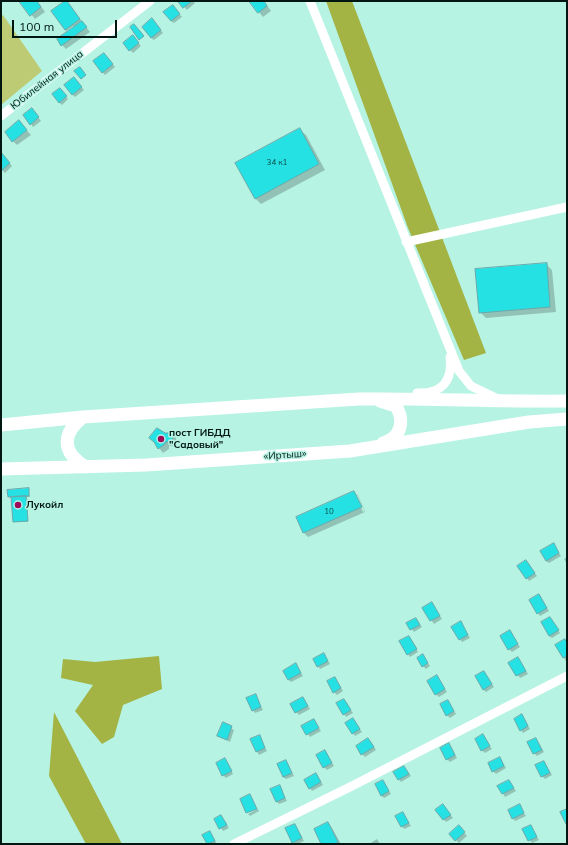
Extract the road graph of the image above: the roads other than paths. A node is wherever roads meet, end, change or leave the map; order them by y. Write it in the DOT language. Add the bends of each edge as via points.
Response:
graph roads {
  1 [pos="150,1"];
  2 [pos="310,1"];
  3 [pos="1,116"];
  4 [pos="567,207"];
  5 [pos="406,242"];
  6 [pos="449,344"];
  7 [pos="359,399"];
  8 [pos="567,401"];
  9 [pos="296,402"];
  10 [pos="517,402"];
  11 [pos="83,417"];
  12 [pos="567,419"];
  13 [pos="1,425"];
  14 [pos="364,449"];
  15 [pos="86,467"];
  16 [pos="1,469"];
  17 [pos="567,676"];
  18 [pos="234,844"];
  1 -- 3 [label="street, Юбилейная улица"];
  2 -- 5 [label="street"];
  4 -- 5 [label="street"];
  5 -- 6 [label="street"];
  6 -- 9 [label="street" via="450,377 436,391 352,393"];
  6 -- 10 [label="street" via="459,371 471,386 489,396"];
  7 -- 9 [label="highway"];
  7 -- 10 [label="highway"];
  7 -- 14 [label="highway" via="390,403 396,406 401,418 399,432 394,438"];
  8 -- 10 [label="highway"];
  9 -- 11 [label="highway"];
  11 -- 13 [label="highway"];
  11 -- 15 [label="highway" via="69,430 68,446 74,460"];
  12 -- 14 [label="highway, «Иртыш»" via="529,422"];
  14 -- 15 [label="highway, «Иртыш»" via="182,463"];
  15 -- 16 [label="highway, «Иртыш»"];
  17 -- 18 [label="street"];
}
